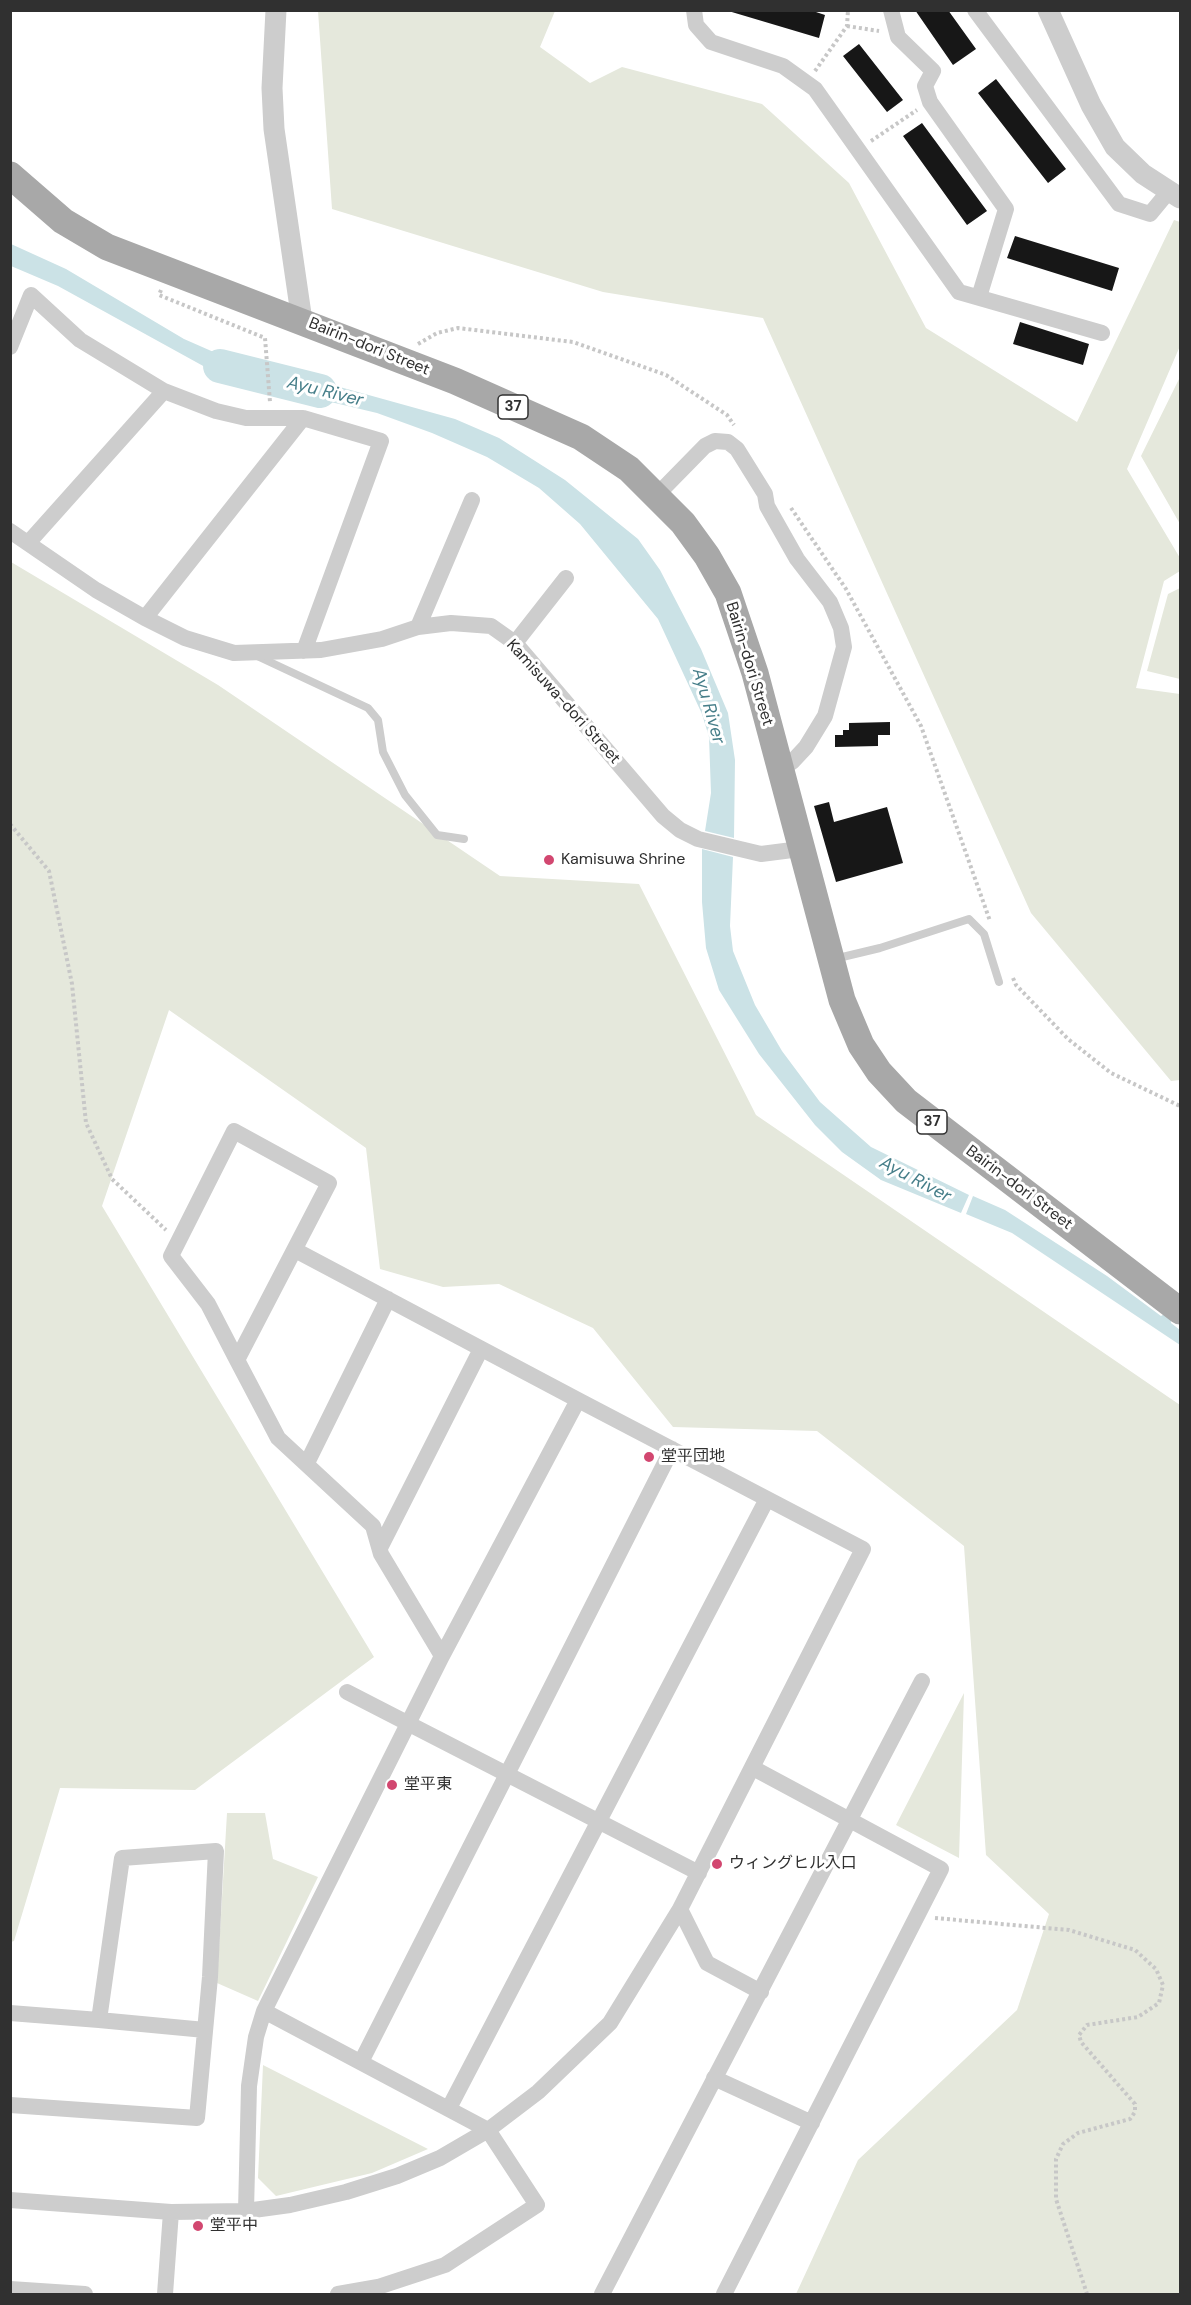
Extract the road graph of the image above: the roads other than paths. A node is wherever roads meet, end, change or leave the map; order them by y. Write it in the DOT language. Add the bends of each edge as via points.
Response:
graph roads {
  1 [pos="276,10"];
  2 [pos="694,10"];
  3 [pos="891,10"];
  4 [pos="975,10"];
  5 [pos="1048,10"];
  6 [pos="10,175"];
  7 [pos="1175,195"];
  8 [pos="979,297"];
  9 [pos="302,321"];
  10 [pos="1102,333"];
  11 [pos="10,347"];
  12 [pos="164,391"];
  13 [pos="303,418"];
  14 [pos="656,496"];
  15 [pos="472,500"];
  16 [pos="10,531"];
  17 [pos="29,542"];
  18 [pos="566,578"];
  19 [pos="146,618"];
  20 [pos="418,627"];
  21 [pos="515,643"];
  22 [pos="304,651"];
  23 [pos="249,652"];
  24 [pos="780,767"];
  25 [pos="464,838"];
  26 [pos="800,849"];
  27 [pos="831,960"];
  28 [pos="999,982"];
  29 [pos="295,1250"];
  30 [pos="388,1299"];
  31 [pos="1180,1311"];
  32 [pos="481,1349"];
  33 [pos="237,1360"];
  34 [pos="578,1400"];
  35 [pos="672,1449"];
  36 [pos="307,1464"];
  37 [pos="767,1499"];
  38 [pos="380,1548"];
  39 [pos="441,1656"];
  40 [pos="922,1681"];
  41 [pos="347,1692"];
  42 [pos="408,1723"];
  43 [pos="753,1768"];
  44 [pos="507,1774"];
  45 [pos="599,1821"];
  46 [pos="850,1821"];
  47 [pos="699,1873"];
  48 [pos="680,1909"];
  49 [pos="761,1992"];
  50 [pos="264,2011"];
  51 [pos="10,2013"];
  52 [pos="99,2020"];
  53 [pos="205,2030"];
  54 [pos="361,2062"];
  55 [pos="714,2078"];
  56 [pos="10,2106"];
  57 [pos="449,2108"];
  58 [pos="812,2123"];
  59 [pos="488,2130"];
  60 [pos="10,2200"];
  61 [pos="246,2211"];
  62 [pos="171,2212"];
  63 [pos="10,2289"];
  64 [pos="85,2295"];
  65 [pos="165,2295"];
  66 [pos="338,2295"];
  67 [pos="602,2295"];
  68 [pos="724,2295"];
  1 -- 9 [label="street" via="274,129"];
  2 -- 8 [label="street" via="696,25 711,42 783,66 815,89 959,292"];
  3 -- 8 [label="street" via="898,37 933,71 925,86 930,102 1006,209"];
  4 -- 7 [label="street" via="1119,204 1150,214"];
  5 -- 7 [label="street" via="1091,105 1115,147 1143,174"];
  6 -- 9 [label="main road, Bairin-dori Street / 37" via="63,221 107,247"];
  8 -- 10 [label="street"];
  9 -- 14 [label="main road, Bairin-dori Street / 37" via="454,381 581,438 629,469"];
  11 -- 12 [label="street" via="31,295 80,340"];
  12 -- 13 [label="street" via="246,418"];
  12 -- 17 [label="street"];
  13 -- 19 [label="street"];
  13 -- 22 [label="street" via="381,441"];
  14 -- 24 [label="main road, Bairin-dori Street / 37" via="683,523 728,592"];
  14 -- 24 [label="street" via="705,446 714,441 728,442 737,449 765,494 767,506 797,559 830,602 844,647 825,716 807,747 792,762"];
  15 -- 20 [label="street"];
  16 -- 17 [label="street, Kamisuwa-dori Street"];
  17 -- 19 [label="street, Kamisuwa-dori Street" via="96,590"];
  18 -- 21 [label="street"];
  19 -- 23 [label="street, Kamisuwa-dori Street" via="185,638 234,653"];
  20 -- 21 [label="street, Kamisuwa-dori Street" via="451,623 491,626"];
  20 -- 22 [label="street, Kamisuwa-dori Street" via="382,639"];
  21 -- 26 [label="street, Kamisuwa-dori Street" via="663,816 680,830 741,850 776,854"];
  22 -- 23 [label="street, Kamisuwa-dori Street"];
  23 -- 25 [label="lane" via="368,708 378,720 383,752 405,795 437,835"];
  24 -- 26 [label="main road, Bairin-dori Street / 37"];
  26 -- 27 [label="main road, Bairin-dori Street / 37"];
  27 -- 28 [label="lane" via="969,919 984,934"];
  27 -- 31 [label="main road, Bairin-dori Street / 37" via="861,1045 906,1101"];
  29 -- 30 [label="street"];
  29 -- 33 [label="street"];
  29 -- 33 [label="street" via="329,1183 234,1131 171,1256 208,1304"];
  30 -- 32 [label="street"];
  30 -- 36 [label="street"];
  32 -- 34 [label="street"];
  32 -- 38 [label="street"];
  33 -- 36 [label="street" via="278,1438"];
  34 -- 35 [label="street"];
  34 -- 39 [label="street"];
  35 -- 37 [label="street"];
  35 -- 44 [label="street"];
  36 -- 38 [label="street" via="373,1526"];
  37 -- 43 [label="street" via="863,1549"];
  37 -- 45 [label="street"];
  38 -- 39 [label="street"];
  39 -- 42 [label="street"];
  40 -- 46 [label="street"];
  41 -- 42 [label="street"];
  42 -- 44 [label="street"];
  42 -- 50 [label="street"];
  43 -- 46 [label="street"];
  43 -- 47 [label="street"];
  44 -- 45 [label="street"];
  44 -- 54 [label="street"];
  45 -- 47 [label="street"];
  45 -- 57 [label="street"];
  46 -- 49 [label="street"];
  46 -- 58 [label="street" via="941,1869"];
  47 -- 48 [label="street"];
  48 -- 49 [label="street" via="707,1963"];
  48 -- 59 [label="street" via="610,2023 538,2092"];
  49 -- 55 [label="street"];
  50 -- 54 [label="street"];
  50 -- 61 [label="street" via="249,2086"];
  51 -- 52 [label="street"];
  52 -- 53 [label="street"];
  52 -- 53 [label="street" via="122,1858 216,1851"];
  53 -- 56 [label="street" via="197,2118"];
  54 -- 57 [label="street"];
  55 -- 58 [label="street"];
  55 -- 67 [label="street"];
  57 -- 59 [label="street"];
  58 -- 68 [label="street"];
  59 -- 61 [label="street" via="440,2158 397,2176 335,2195"];
  59 -- 66 [label="street" via="537,2205 445,2265 378,2287"];
  60 -- 62 [label="street"];
  61 -- 62 [label="street"];
  62 -- 65 [label="street"];
  63 -- 64 [label="street"];
}
